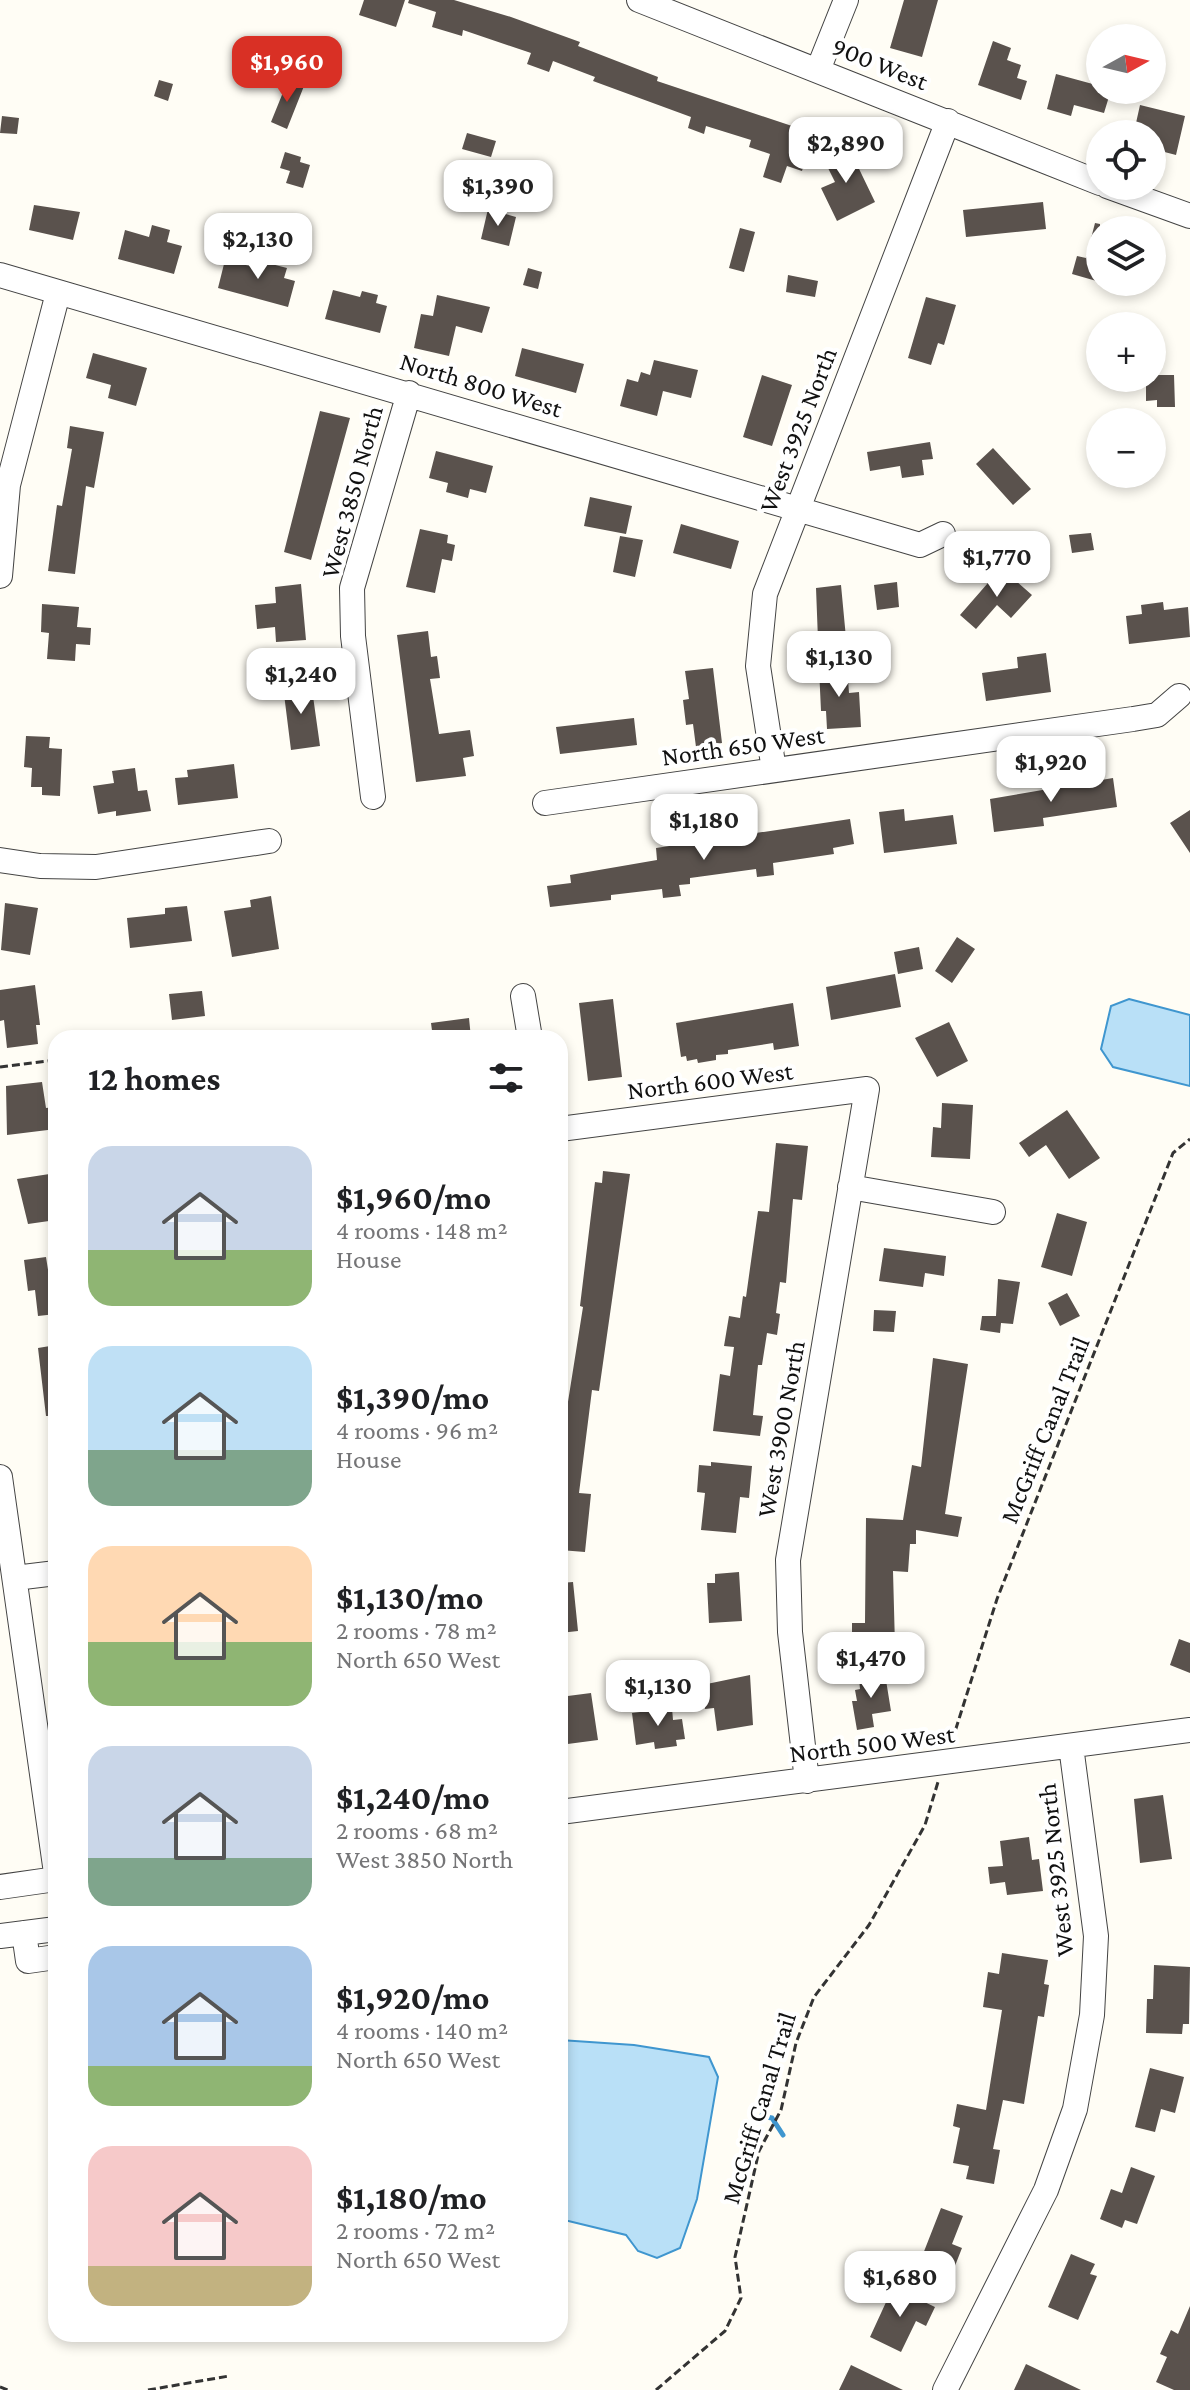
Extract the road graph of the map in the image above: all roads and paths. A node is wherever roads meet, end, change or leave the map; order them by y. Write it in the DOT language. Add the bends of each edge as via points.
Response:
graph roads {
  1 [pos="639,0"];
  2 [pos="846,0"];
  3 [pos="818,70"];
  4 [pos="948,121"];
  5 [pos="1086,177"];
  6 [pos="1146,200"];
  7 [pos="1190,216"];
  8 [pos="0,275"];
  9 [pos="58,293"];
  10 [pos="409,393"];
  11 [pos="796,509"];
  12 [pos="943,534"];
  13 [pos="0,576"];
  14 [pos="1179,696"];
  15 [pos="774,770"];
  16 [pos="373,797"];
  17 [pos="545,803"];
  18 [pos="269,841"];
  19 [pos="0,860"];
  20 [pos="523,996"];
  21 [pos="529,1030"];
  22 [pos="48,1061"];
  23 [pos="0,1067"];
  24 [pos="867,1089"];
  25 [pos="568,1128"];
  26 [pos="1190,1139"];
  27 [pos="850,1187"];
  28 [pos="993,1212"];
  29 [pos="0,1477"];
  30 [pos="48,1574"];
  31 [pos="15,1578"];
  32 [pos="1190,1730"];
  33 [pos="951,1743"];
  34 [pos="1071,1746"];
  35 [pos="807,1781"];
  36 [pos="936,1789"];
  37 [pos="568,1811"];
  38 [pos="48,1815"];
  39 [pos="48,1880"];
  40 [pos="0,1887"];
  41 [pos="48,1930"];
  42 [pos="12,1934"];
  43 [pos="48,1958"];
  44 [pos="229,2376"];
  45 [pos="0,2387"];
  46 [pos="8,2390"];
  47 [pos="148,2390"];
  48 [pos="656,2390"];
  49 [pos="945,2390"];
  1 -- 3 [label="street, 900 West"];
  2 -- 3 [label="street"];
  3 -- 4 [label="street, 900 West"];
  4 -- 5 [label="street, 900 West"];
  4 -- 11 [label="street, West 3925 North"];
  6 -- 7 [label="street"];
  8 -- 9 [label="street, North 800 West"];
  9 -- 10 [label="street, North 800 West"];
  9 -- 13 [label="street" via="8,485"];
  10 -- 11 [label="street, North 800 West"];
  10 -- 16 [label="street, West 3850 North" via="352,588"];
  11 -- 12 [label="street, North 800 West" via="920,545"];
  11 -- 15 [label="street, West 3925 North" via="765,594 758,666"];
  14 -- 15 [label="street, North 650 West" via="1157,715"];
  15 -- 17 [label="street, North 650 West"];
  18 -- 19 [label="street" via="96,867"];
  20 -- 21 [label="street"];
  22 -- 23 [label="path"];
  24 -- 25 [label="street, North 600 West"];
  24 -- 27 [label="street, West 3900 North"];
  26 -- 33 [label="path, McGriff Canal Trail" via="1173,1153 1026,1527"];
  27 -- 28 [label="street"];
  27 -- 35 [label="street, West 3900 North" via="788,1560 790,1632"];
  29 -- 31 [label="street"];
  30 -- 31 [label="street"];
  31 -- 38 [label="street"];
  32 -- 34 [label="street, North 500 West"];
  34 -- 35 [label="street, North 500 West"];
  34 -- 49 [label="street, West 3925 North" via="1096,1936 1092,2015 1075,2109 1046,2190"];
  35 -- 37 [label="street, North 500 West"];
  36 -- 48 [label="path, McGriff Canal Trail" via="925,1825 869,1925 814,1997 805,2020 781,2110 759,2151 735,2257 741,2298 725,2331"];
  39 -- 40 [label="street"];
  41 -- 42 [label="street"];
  42 -- 43 [label="street" via="28,1961"];
  44 -- 47 [label="path"];
  45 -- 46 [label="path"];
}
